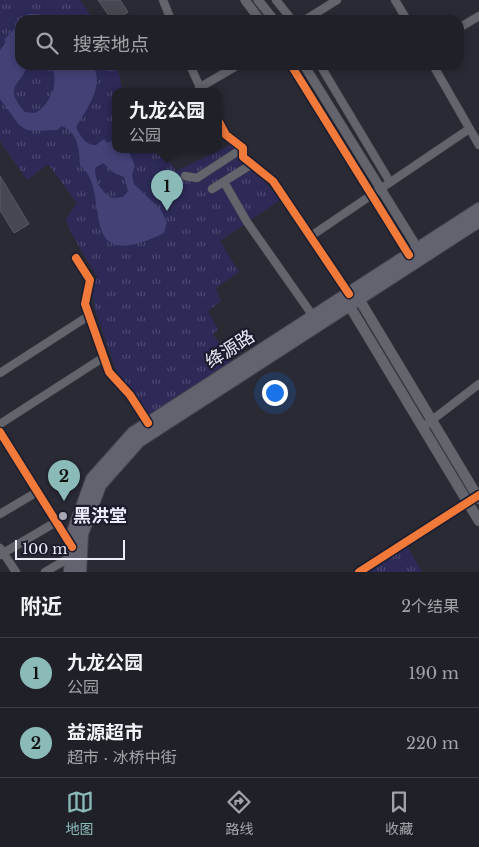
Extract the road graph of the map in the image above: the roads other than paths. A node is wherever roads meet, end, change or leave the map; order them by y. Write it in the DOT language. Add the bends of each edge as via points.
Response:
graph roads {
  1 [pos="163,0"];
  2 [pos="245,0"];
  3 [pos="258,0"];
  4 [pos="276,0"];
  5 [pos="337,0"];
  6 [pos="395,0"];
  7 [pos="169,15"];
  8 [pos="256,15"];
  9 [pos="270,15"];
  10 [pos="288,15"];
  11 [pos="313,15"];
  12 [pos="404,15"];
  13 [pos="479,16"];
  14 [pos="464,25"];
  15 [pos="192,70"];
  16 [pos="231,70"];
  17 [pos="294,70"];
  18 [pos="307,70"];
  19 [pos="323,70"];
  20 [pos="436,70"];
  21 [pos="200,88"];
  22 [pos="204,88"];
  23 [pos="222,128"];
  24 [pos="469,129"];
  25 [pos="479,145"];
  26 [pos="243,148"];
  27 [pos="252,164"];
  28 [pos="185,176"];
  29 [pos="224,182"];
  30 [pos="390,182"];
  31 [pos="381,188"];
  32 [pos="212,189"];
  33 [pos="372,193"];
  34 [pos="479,209"];
  35 [pos="479,221"];
  36 [pos="311,236"];
  37 [pos="414,252"];
  38 [pos="76,258"];
  39 [pos="352,299"];
  40 [pos="90,315"];
  41 [pos="313,316"];
  42 [pos="104,357"];
  43 [pos="0,373"];
  44 [pos="479,384"];
  45 [pos="432,420"];
  46 [pos="148,423"];
  47 [pos="0,424"];
  48 [pos="423,427"];
  49 [pos="0,432"];
  50 [pos="37,492"];
  51 [pos="478,497"];
  52 [pos="468,502"];
  53 [pos="0,514"];
  54 [pos="479,521"];
  55 [pos="56,522"];
  56 [pos="1,552"];
  57 [pos="71,552"];
  58 [pos="16,572"];
  59 [pos="45,572"];
  60 [pos="70,572"];
  61 [pos="80,572"];
  62 [pos="359,572"];
  1 -- 7 [label="street"];
  2 -- 8 [label="street"];
  3 -- 9 [label="street"];
  4 -- 10 [label="street"];
  5 -- 11 [label="street"];
  6 -- 12 [label="street"];
  13 -- 14 [label="street"];
  15 -- 21 [label="street"];
  16 -- 22 [label="street"];
  17 -- 33 [label="street"];
  18 -- 31 [label="street"];
  19 -- 30 [label="street"];
  20 -- 24 [label="street"];
  23 -- 26 [label="street" via="226,135"];
  24 -- 25 [label="street"];
  24 -- 30 [label="street"];
  26 -- 27 [label="street" via="243,157"];
  26 -- 28 [label="street" via="197,178"];
  27 -- 29 [label="street"];
  27 -- 36 [label="street" via="273,181"];
  29 -- 32 [label="street"];
  29 -- 41 [label="street"];
  30 -- 31 [label="street"];
  31 -- 33 [label="street"];
  31 -- 37 [label="street"];
  33 -- 36 [label="street"];
  33 -- 37 [label="street"];
  34 -- 37 [label="highway, 绛源路"];
  35 -- 39 [label="highway, 绛源路"];
  36 -- 39 [label="street"];
  37 -- 39 [label="highway, 绛源路"];
  38 -- 40 [label="street" via="90,280 84,304"];
  39 -- 41 [label="highway, 绛源路"];
  39 -- 45 [label="main road"];
  39 -- 48 [label="main road"];
  39 -- 61 [label="highway, 绛源路" via="139,441 100,485 82,534"];
  40 -- 42 [label="street"];
  40 -- 43 [label="street"];
  41 -- 46 [label="highway, 绛源路"];
  42 -- 46 [label="street" via="109,372 130,395"];
  42 -- 47 [label="street"];
  44 -- 45 [label="street"];
  45 -- 48 [label="street"];
  45 -- 51 [label="main road"];
  46 -- 57 [label="highway, 绛源路" via="133,433 92,479 72,532"];
  48 -- 52 [label="main road"];
  49 -- 50 [label="street"];
  50 -- 53 [label="street"];
  50 -- 55 [label="street"];
  51 -- 52 [label="street"];
  52 -- 54 [label="main road"];
  52 -- 62 [label="street"];
  55 -- 56 [label="street"];
  55 -- 57 [label="street"];
  56 -- 58 [label="street"];
  57 -- 59 [label="street"];
  57 -- 60 [label="highway, 绛源路"];
}
